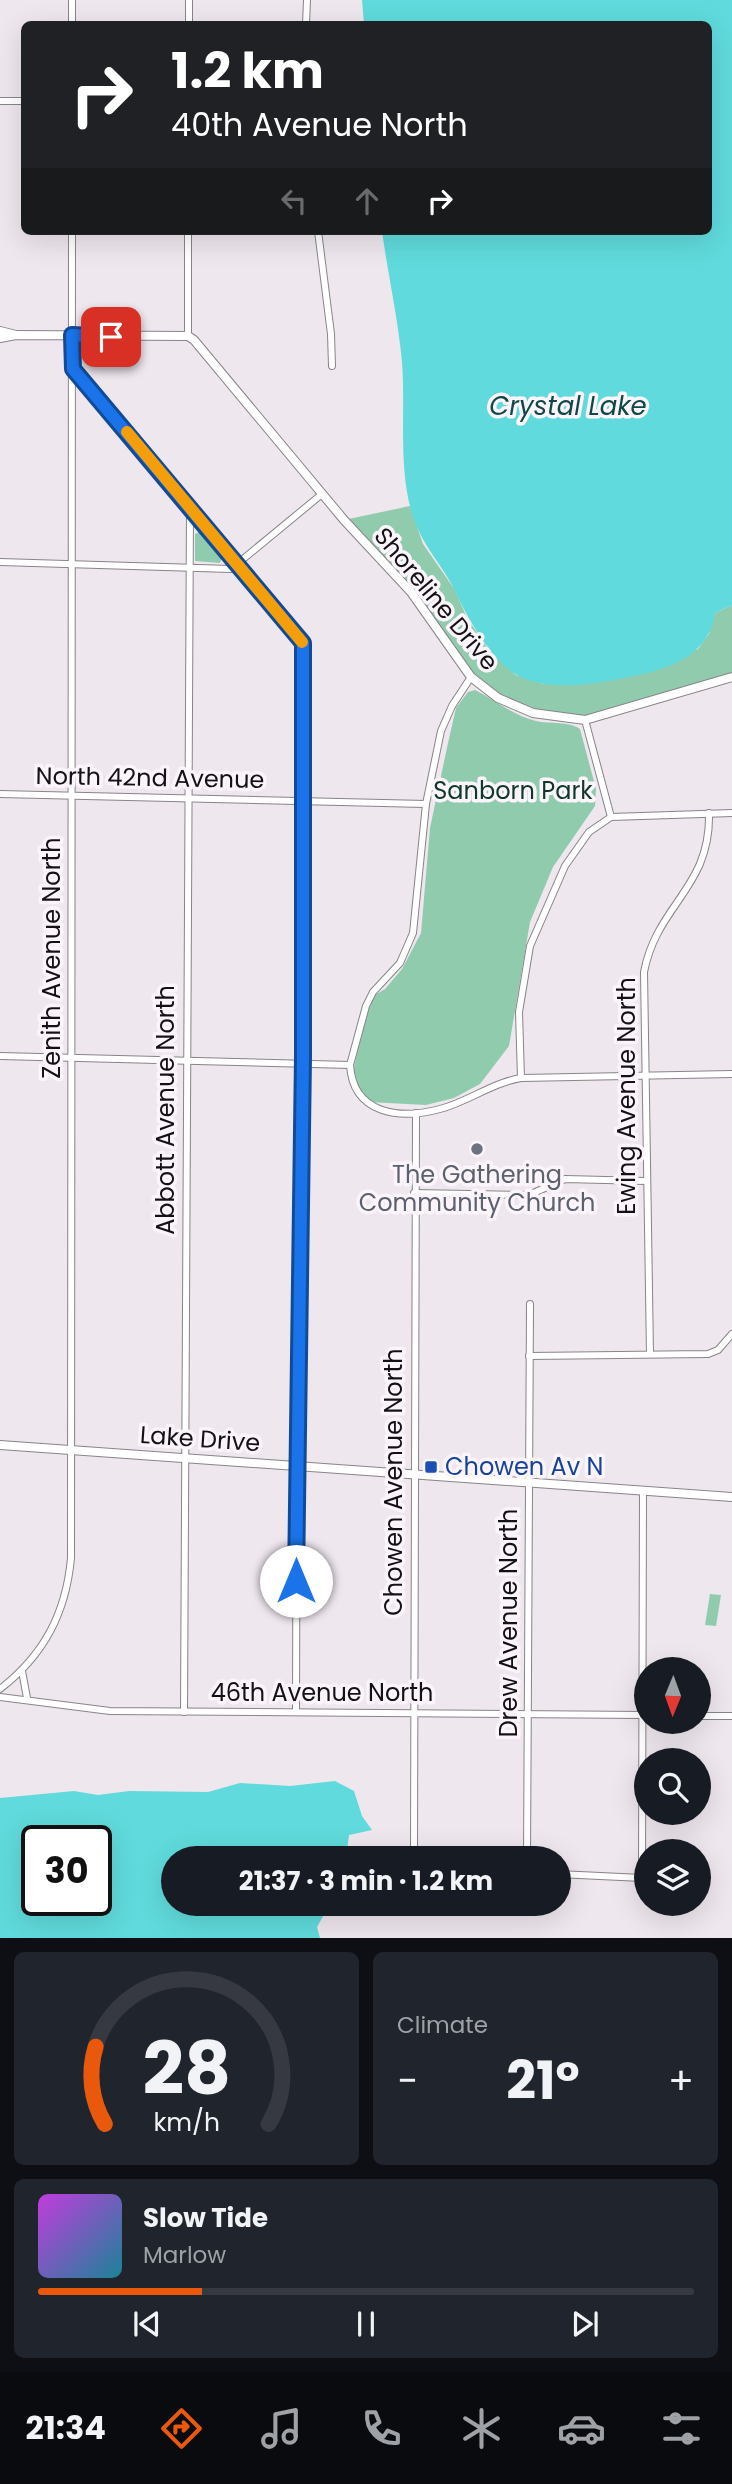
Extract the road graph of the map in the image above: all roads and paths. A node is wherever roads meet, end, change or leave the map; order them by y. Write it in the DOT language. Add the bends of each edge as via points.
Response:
graph roads {
  1 [pos="72,0"];
  2 [pos="189,0"];
  3 [pos="307,0"];
  4 [pos="72,21"];
  5 [pos="189,21"];
  6 [pos="306,21"];
  7 [pos="0,101"];
  8 [pos="21,101"];
  9 [pos="72,235"];
  10 [pos="188,235"];
  11 [pos="319,235"];
  12 [pos="0,331"];
  13 [pos="16,335"];
  14 [pos="72,335"];
  15 [pos="188,336"];
  16 [pos="0,338"];
  17 [pos="331,366"];
  18 [pos="73,369"];
  19 [pos="322,494"];
  20 [pos="190,508"];
  21 [pos="0,562"];
  22 [pos="237,564"];
  23 [pos="72,565"];
  24 [pos="190,568"];
  25 [pos="471,677"];
  26 [pos="732,677"];
  27 [pos="585,720"];
  28 [pos="0,794"];
  29 [pos="72,795"];
  30 [pos="187,798"];
  31 [pos="303,801"];
  32 [pos="426,804"];
  33 [pos="709,813"];
  34 [pos="732,813"];
  35 [pos="611,817"];
  36 [pos="0,1056"];
  37 [pos="71,1058"];
  38 [pos="186,1061"];
  39 [pos="303,1063"];
  40 [pos="350,1065"];
  41 [pos="732,1074"];
  42 [pos="645,1076"];
  43 [pos="520,1078"];
  44 [pos="416,1113"];
  45 [pos="646,1181"];
  46 [pos="414,1194"];
  47 [pos="530,1304"];
  48 [pos="732,1334"];
  49 [pos="649,1354"];
  50 [pos="529,1356"];
  51 [pos="0,1445"];
  52 [pos="69,1450"];
  53 [pos="183,1457"];
  54 [pos="296,1465"];
  55 [pos="414,1474"];
  56 [pos="529,1482"];
  57 [pos="643,1490"];
  58 [pos="732,1497"];
  59 [pos="644,1657"];
  60 [pos="22,1671"];
  61 [pos="0,1689"];
  62 [pos="0,1697"];
  63 [pos="27,1698"];
  64 [pos="184,1712"];
  65 [pos="296,1712"];
  66 [pos="414,1713"];
  67 [pos="527,1714"];
  68 [pos="634,1715"];
  69 [pos="711,1716"];
  70 [pos="732,1716"];
  71 [pos="644,1734"];
  72 [pos="414,1846"];
  73 [pos="527,1846"];
  74 [pos="571,1875"];
  1 -- 4 [label="street"];
  2 -- 5 [label="street"];
  3 -- 6 [label="street"];
  7 -- 8 [label="street"];
  9 -- 14 [label="street, Zenith Avenue North"];
  10 -- 15 [label="street"];
  11 -- 17 [label="street"];
  12 -- 13 [label="street"];
  13 -- 14 [label="street"];
  13 -- 16 [label="street"];
  14 -- 15 [label="street"];
  14 -- 18 [label="street, Zenith Avenue North"];
  15 -- 19 [label="street, Shoreline Drive"];
  18 -- 20 [label="street"];
  18 -- 23 [label="street, Zenith Avenue North"];
  19 -- 22 [label="street"];
  19 -- 25 [label="street, Shoreline Drive" via="411,592"];
  20 -- 22 [label="street"];
  20 -- 24 [label="street, Abbott Avenue North"];
  21 -- 23 [label="street"];
  22 -- 24 [label="street" via="231,569"];
  22 -- 31 [label="street" via="303,643"];
  23 -- 24 [label="street"];
  23 -- 29 [label="street, Zenith Avenue North"];
  24 -- 30 [label="street, Abbott Avenue North"];
  25 -- 27 [label="street, Shoreline Drive" via="515,708"];
  25 -- 32 [label="street" via="443,722"];
  26 -- 27 [label="street, Shoreline Drive"];
  27 -- 35 [label="street"];
  28 -- 29 [label="street, North 42nd Avenue"];
  29 -- 30 [label="street, North 42nd Avenue"];
  29 -- 37 [label="street, Zenith Avenue North"];
  30 -- 31 [label="street, North 42nd Avenue"];
  30 -- 38 [label="street, Abbott Avenue North"];
  31 -- 32 [label="street, North 42nd Avenue"];
  31 -- 39 [label="street"];
  32 -- 40 [label="street" via="413,933 400,963 366,1006"];
  33 -- 34 [label="street"];
  33 -- 35 [label="street"];
  33 -- 42 [label="street, Ewing Avenue North" via="701,867 666,915 648,952 643,993"];
  35 -- 43 [label="street" via="589,832 565,866 530,946 519,1013"];
  36 -- 37 [label="street"];
  37 -- 38 [label="street"];
  37 -- 52 [label="street, Zenith Avenue North"];
  38 -- 39 [label="street"];
  38 -- 53 [label="street, Abbott Avenue North"];
  39 -- 40 [label="street"];
  39 -- 54 [label="street"];
  40 -- 44 [label="street" via="354,1088 371,1106"];
  41 -- 42 [label="street"];
  42 -- 43 [label="street"];
  42 -- 45 [label="street, Ewing Avenue North"];
  43 -- 44 [label="street" via="441,1109"];
  44 -- 46 [label="street, Chowen Avenue North"];
  45 -- 46 [label="street" via="565,1179 529,1195"];
  45 -- 49 [label="street, Ewing Avenue North"];
  46 -- 55 [label="street, Chowen Avenue North"];
  47 -- 50 [label="street, Drew Avenue North"];
  48 -- 49 [label="street" via="708,1354"];
  49 -- 50 [label="street"];
  50 -- 56 [label="street, Drew Avenue North"];
  51 -- 52 [label="street, Lake Drive"];
  52 -- 53 [label="street, Lake Drive"];
  52 -- 60 [label="street, Zenith Avenue North" via="71,1558 64,1602 46,1642"];
  53 -- 54 [label="street, Lake Drive"];
  53 -- 64 [label="street, Abbott Avenue North"];
  54 -- 55 [label="street, Lake Drive"];
  54 -- 65 [label="street"];
  55 -- 56 [label="street, Lake Drive"];
  55 -- 66 [label="street, Chowen Avenue North"];
  56 -- 57 [label="street, Lake Drive"];
  56 -- 67 [label="street, Drew Avenue North"];
  57 -- 58 [label="street, Lake Drive"];
  57 -- 59 [label="street"];
  60 -- 61 [label="street, Zenith Avenue North"];
  60 -- 63 [label="street"];
  62 -- 63 [label="street, 46th Avenue North"];
  63 -- 64 [label="street, 46th Avenue North" via="88,1710"];
  64 -- 65 [label="street, 46th Avenue North"];
  65 -- 66 [label="street, 46th Avenue North"];
  66 -- 67 [label="street, 46th Avenue North"];
  66 -- 72 [label="street, Chowen Avenue North"];
  67 -- 68 [label="street, 46th Avenue North"];
  67 -- 73 [label="street, Drew Avenue North"];
  69 -- 70 [label="street"];
  71 -- 74 [label="street" via="642,1878"];
}
